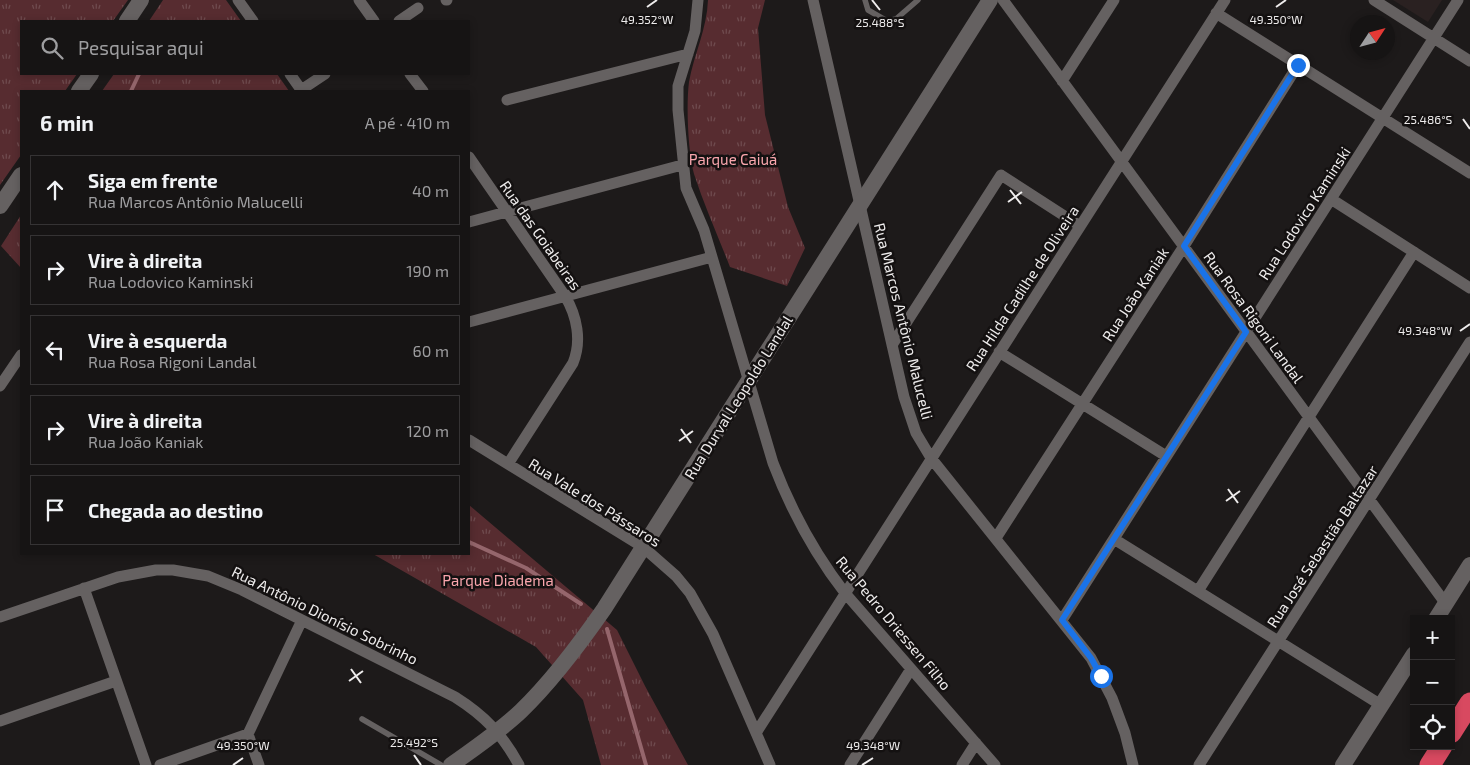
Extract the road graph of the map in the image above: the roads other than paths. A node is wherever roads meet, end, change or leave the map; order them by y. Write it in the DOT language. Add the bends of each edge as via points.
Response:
graph roads {
  1 [pos="141,0"];
  2 [pos="238,0"];
  3 [pos="359,0"];
  4 [pos="698,0"];
  5 [pos="813,0"];
  6 [pos="865,0"];
  7 [pos="918,0"];
  8 [pos="990,0"];
  9 [pos="1003,0"];
  10 [pos="1114,0"];
  11 [pos="1225,0"];
  12 [pos="1374,0"];
  13 [pos="1458,0"];
  14 [pos="418,8"];
  15 [pos="1216,13"];
  16 [pos="128,20"];
  17 [pos="252,20"];
  18 [pos="373,20"];
  19 [pos="400,20"];
  20 [pos="1434,38"];
  21 [pos="688,54"];
  22 [pos="1470,61"];
  23 [pos="1298,65"];
  24 [pos="90,75"];
  25 [pos="291,75"];
  26 [pos="324,75"];
  27 [pos="411,75"];
  28 [pos="1062,81"];
  29 [pos="80,90"];
  30 [pos="301,90"];
  31 [pos="303,90"];
  32 [pos="422,90"];
  33 [pos="507,100"];
  34 [pos="1382,118"];
  35 [pos="470,158"];
  36 [pos="1121,161"];
  37 [pos="682,165"];
  38 [pos="1470,173"];
  39 [pos="20,176"];
  40 [pos="1331,199"];
  41 [pos="860,204"];
  42 [pos="0,206"];
  43 [pos="507,212"];
  44 [pos="470,222"];
  45 [pos="1080,226"];
  46 [pos="1184,246"];
  47 [pos="1414,252"];
  48 [pos="712,256"];
  49 [pos="1470,288"];
  50 [pos="565,296"];
  51 [pos="470,322"];
  52 [pos="1246,332"];
  53 [pos="1470,342"];
  54 [pos="892,345"];
  55 [pos="999,352"];
  56 [pos="20,356"];
  57 [pos="749,380"];
  58 [pos="0,386"];
  59 [pos="1082,404"];
  60 [pos="1309,417"];
  61 [pos="470,441"];
  62 [pos="1166,456"];
  63 [pos="931,458"];
  64 [pos="508,464"];
  65 [pos="1369,500"];
  66 [pos="996,538"];
  67 [pos="1114,539"];
  68 [pos="643,547"];
  69 [pos="1470,566"];
  70 [pos="84,588"];
  71 [pos="1198,591"];
  72 [pos="845,593"];
  73 [pos="1446,604"];
  74 [pos="1439,615"];
  75 [pos="0,617"];
  76 [pos="302,620"];
  77 [pos="1062,620"];
  78 [pos="1279,641"];
  79 [pos="1410,660"];
  80 [pos="911,669"];
  81 [pos="116,681"];
  82 [pos="1470,703"];
  83 [pos="1381,705"];
  84 [pos="362,718"];
  85 [pos="0,721"];
  86 [pos="1455,726"];
  87 [pos="498,731"];
  88 [pos="756,733"];
  89 [pos="248,734"];
  90 [pos="976,743"];
  91 [pos="1439,750"];
  92 [pos="146,765"];
  93 [pos="160,765"];
  94 [pos="259,765"];
  95 [pos="441,765"];
  96 [pos="451,765"];
  97 [pos="519,765"];
  98 [pos="770,765"];
  99 [pos="850,765"];
  100 [pos="962,765"];
  101 [pos="995,765"];
  102 [pos="1133,765"];
  103 [pos="1199,765"];
  104 [pos="1343,765"];
  105 [pos="1430,765"];
  1 -- 16 [label="street"];
  2 -- 17 [label="street"];
  3 -- 18 [label="street"];
  4 -- 21 [label="street, Rua Pedro Driessen Filho" via="695,31"];
  5 -- 41 [label="street, Rua Marcos Antônio Malucelli"];
  6 -- 7 [label="lane" via="868,10 887,21 896,20"];
  8 -- 41 [label="street, Rua Durval Leopoldo Landal"];
  9 -- 28 [label="street, Rua Rosa Rigoni Landal"];
  10 -- 28 [label="street"];
  11 -- 15 [label="street, Rua Hilda Cadilhe de Oliveira"];
  12 -- 20 [label="street"];
  13 -- 20 [label="street, Rua Lodovico Kaminski"];
  14 -- 19 [label="street"];
  15 -- 23 [label="street"];
  15 -- 36 [label="street, Rua Hilda Cadilhe de Oliveira"];
  20 -- 22 [label="street"];
  20 -- 34 [label="street, Rua Lodovico Kaminski"];
  21 -- 33 [label="street"];
  21 -- 37 [label="street, Rua Pedro Driessen Filho" via="677,98"];
  23 -- 34 [label="street"];
  23 -- 46 [label="street, Rua João Kaniak"];
  24 -- 29 [label="street"];
  25 -- 30 [label="street"];
  26 -- 31 [label="street"];
  27 -- 32 [label="street"];
  28 -- 36 [label="street, Rua Rosa Rigoni Landal"];
  34 -- 38 [label="street"];
  34 -- 40 [label="street, Rua Lodovico Kaminski"];
  35 -- 43 [label="street, Rua das Goiabeiras"];
  36 -- 45 [label="street, Rua Hilda Cadilhe de Oliveira"];
  36 -- 46 [label="street, Rua Rosa Rigoni Landal"];
  37 -- 43 [label="street"];
  37 -- 48 [label="street, Rua Pedro Driessen Filho" via="688,194"];
  39 -- 42 [label="street"];
  40 -- 47 [label="street"];
  40 -- 52 [label="street, Rua Lodovico Kaminski"];
  41 -- 54 [label="street, Rua Marcos Antônio Malucelli"];
  41 -- 57 [label="street, Rua Durval Leopoldo Landal"];
  43 -- 44 [label="street"];
  43 -- 50 [label="street, Rua das Goiabeiras"];
  45 -- 54 [label="street" via="1001,175"];
  45 -- 55 [label="street, Rua Hilda Cadilhe de Oliveira"];
  46 -- 52 [label="street, Rua Rosa Rigoni Landal"];
  46 -- 59 [label="street, Rua João Kaniak"];
  47 -- 49 [label="street"];
  47 -- 60 [label="street"];
  48 -- 50 [label="street"];
  48 -- 57 [label="street, Rua Pedro Driessen Filho"];
  50 -- 51 [label="street"];
  50 -- 64 [label="street, Rua das Goiabeiras" via="574,314 577,354 569,372"];
  52 -- 60 [label="street, Rua Rosa Rigoni Landal"];
  52 -- 62 [label="street, Rua Lodovico Kaminski"];
  53 -- 65 [label="street, Rua José Sebastião Baltazar"];
  54 -- 63 [label="street, Rua Marcos Antônio Malucelli" via="909,415"];
  55 -- 59 [label="street"];
  55 -- 63 [label="street, Rua Hilda Cadilhe de Oliveira"];
  56 -- 58 [label="street"];
  57 -- 68 [label="street, Rua Durval Leopoldo Landal"];
  57 -- 72 [label="street, Rua Pedro Driessen Filho" via="773,463 791,506 816,553"];
  59 -- 62 [label="street"];
  59 -- 66 [label="street, Rua João Kaniak"];
  60 -- 65 [label="street, Rua Rosa Rigoni Landal"];
  60 -- 71 [label="street"];
  61 -- 64 [label="street, Rua Vale dos Pássaros"];
  62 -- 67 [label="street, Rua Lodovico Kaminski"];
  63 -- 66 [label="street, Rua Marcos Antônio Malucelli"];
  63 -- 72 [label="street, Rua Hilda Cadilhe de Oliveira"];
  64 -- 68 [label="street, Rua Vale dos Pássaros"];
  65 -- 73 [label="street, Rua Rosa Rigoni Landal"];
  65 -- 78 [label="street, Rua José Sebastião Baltazar"];
  66 -- 77 [label="street, Rua Marcos Antônio Malucelli"];
  67 -- 71 [label="street"];
  67 -- 77 [label="street, Rua Lodovico Kaminski"];
  68 -- 87 [label="street, Rua Durval Leopoldo Landal" via="568,658 521,711"];
  68 -- 88 [label="street, Rua Vale dos Pássaros" via="676,576 702,612"];
  69 -- 73 [label="street"];
  70 -- 75 [label="street, Rua Antônio Dionísio Sobrinho"];
  70 -- 76 [label="street, Rua Antônio Dionísio Sobrinho" via="135,573 173,570 226,583"];
  70 -- 81 [label="street"];
  71 -- 78 [label="street"];
  72 -- 80 [label="street, Rua Pedro Driessen Filho"];
  72 -- 88 [label="street, Rua Hilda Cadilhe de Oliveira"];
  73 -- 74 [label="street"];
  76 -- 87 [label="street, Rua Antônio Dionísio Sobrinho" via="455,697"];
  76 -- 89 [label="street"];
  77 -- 102 [label="street, Rua Marcos Antônio Malucelli" via="1091,658 1112,698"];
  78 -- 83 [label="street"];
  78 -- 103 [label="street, Rua José Sebastião Baltazar"];
  79 -- 83 [label="street"];
  80 -- 90 [label="street, Rua Pedro Driessen Filho"];
  80 -- 99 [label="street"];
  81 -- 85 [label="street"];
  81 -- 92 [label="street"];
  82 -- 86 [label="highway"];
  83 -- 104 [label="street"];
  84 -- 95 [label="lane"];
  87 -- 96 [label="street, Rua Durval Leopoldo Landal"];
  87 -- 97 [label="street, Rua Antônio Dionísio Sobrinho"];
  88 -- 98 [label="street, Rua Vale dos Pássaros"];
  89 -- 93 [label="street"];
  89 -- 94 [label="street"];
  90 -- 100 [label="street"];
  90 -- 101 [label="street, Rua Pedro Driessen Filho"];
  91 -- 105 [label="highway"];
}
